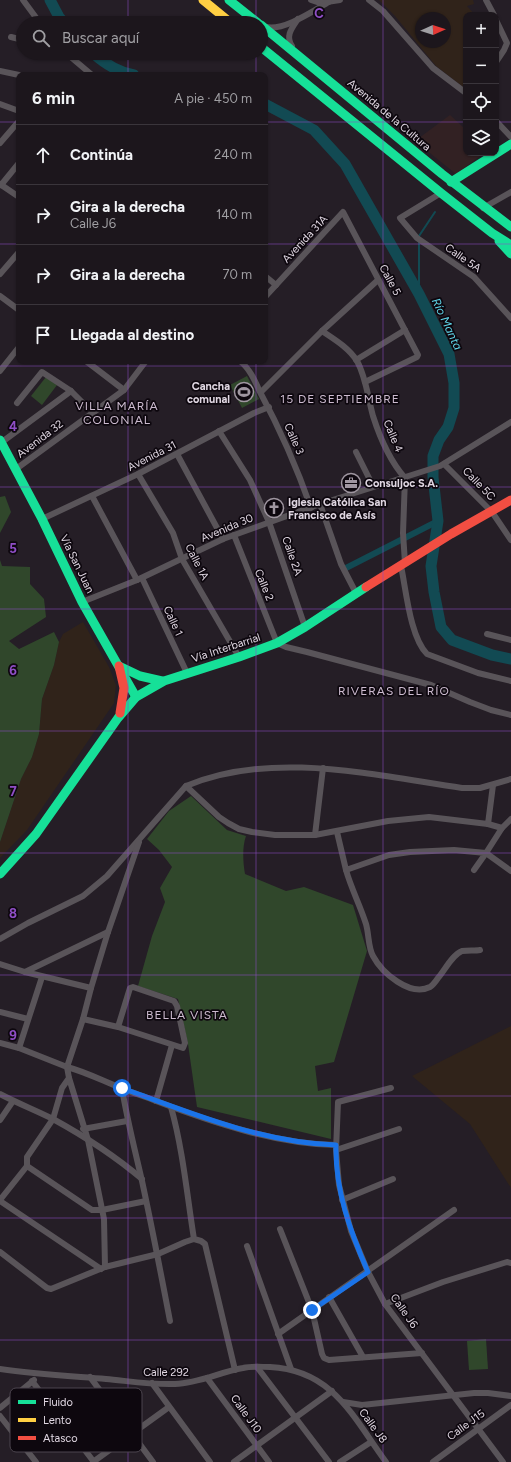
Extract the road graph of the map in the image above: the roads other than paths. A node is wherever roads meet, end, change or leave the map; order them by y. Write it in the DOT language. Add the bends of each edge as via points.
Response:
graph roads {
  1 [pos="23,0"];
  2 [pos="203,0"];
  3 [pos="229,0"];
  4 [pos="311,0"];
  5 [pos="340,0"];
  6 [pos="370,0"];
  7 [pos="486,0"];
  8 [pos="329,2"];
  9 [pos="492,12"];
  10 [pos="35,16"];
  11 [pos="222,16"];
  12 [pos="249,16"];
  13 [pos="299,18"];
  14 [pos="499,26"];
  15 [pos="268,27"];
  16 [pos="268,30"];
  17 [pos="11,37"];
  18 [pos="16,38"];
  19 [pos="297,53"];
  20 [pos="268,54"];
  21 [pos="499,58"];
  22 [pos="74,60"];
  23 [pos="0,71"];
  24 [pos="88,72"];
  25 [pos="16,74"];
  26 [pos="463,91"];
  27 [pos="0,104"];
  28 [pos="16,110"];
  29 [pos="16,124"];
  30 [pos="499,124"];
  31 [pos="511,137"];
  32 [pos="0,143"];
  33 [pos="511,144"];
  34 [pos="16,166"];
  35 [pos="451,182"];
  36 [pos="0,184"];
  37 [pos="511,192"];
  38 [pos="441,193"];
  39 [pos="16,195"];
  40 [pos="483,208"];
  41 [pos="343,212"];
  42 [pos="507,224"];
  43 [pos="511,232"];
  44 [pos="492,233"];
  45 [pos="510,244"];
  46 [pos="511,254"];
  47 [pos="16,255"];
  48 [pos="0,274"];
  49 [pos="268,278"];
  50 [pos="378,280"];
  51 [pos="276,285"];
  52 [pos="268,294"];
  53 [pos="0,296"];
  54 [pos="16,308"];
  55 [pos="511,318"];
  56 [pos="405,330"];
  57 [pos="322,331"];
  58 [pos="16,351"];
  59 [pos="356,360"];
  60 [pos="90,364"];
  61 [pos="144,364"];
  62 [pos="244,364"];
  63 [pos="0,371"];
  64 [pos="365,382"];
  65 [pos="124,390"];
  66 [pos="71,391"];
  67 [pos="261,392"];
  68 [pos="17,403"];
  69 [pos="86,406"];
  70 [pos="269,407"];
  71 [pos="511,422"];
  72 [pos="219,431"];
  73 [pos="1,441"];
  74 [pos="356,452"];
  75 [pos="177,454"];
  76 [pos="442,465"];
  77 [pos="16,469"];
  78 [pos="138,474"];
  79 [pos="408,477"];
  80 [pos="373,486"];
  81 [pos="92,496"];
  82 [pos="511,500"];
  83 [pos="320,504"];
  84 [pos="311,508"];
  85 [pos="492,512"];
  86 [pos="42,519"];
  87 [pos="270,522"];
  88 [pos="234,535"];
  89 [pos="223,539"];
  90 [pos="511,540"];
  91 [pos="182,559"];
  92 [pos="405,563"];
  93 [pos="139,579"];
  94 [pos="356,594"];
  95 [pos="82,602"];
  96 [pos="305,627"];
  97 [pos="487,634"];
  98 [pos="511,640"];
  99 [pos="277,643"];
  100 [pos="239,658"];
  101 [pos="119,666"];
  102 [pos="187,673"];
  103 [pos="164,681"];
  104 [pos="511,681"];
  105 [pos="136,697"];
  106 [pos="511,715"];
  107 [pos="118,718"];
  108 [pos="323,768"];
  109 [pos="511,779"];
  110 [pos="493,785"];
  111 [pos="186,786"];
  112 [pos="511,819"];
  113 [pos="488,824"];
  114 [pos="502,828"];
  115 [pos="337,832"];
  116 [pos="315,836"];
  117 [pos="139,840"];
  118 [pos="486,853"];
  119 [pos="346,870"];
  120 [pos="474,870"];
  121 [pos="511,872"];
  122 [pos="0,874"];
  123 [pos="108,932"];
  124 [pos="0,939"];
  125 [pos="480,950"];
  126 [pos="0,964"];
  127 [pos="25,972"];
  128 [pos="42,977"];
  129 [pos="91,988"];
  130 [pos="0,1012"];
  131 [pos="83,1019"];
  132 [pos="28,1020"];
  133 [pos="118,1027"];
  134 [pos="0,1043"];
  135 [pos="172,1045"];
  136 [pos="19,1048"];
  137 [pos="67,1067"];
  138 [pos="69,1078"];
  139 [pos="122,1088"];
  140 [pos="391,1088"];
  141 [pos="0,1094"];
  142 [pos="13,1101"];
  143 [pos="156,1101"];
  144 [pos="171,1107"];
  145 [pos="53,1119"];
  146 [pos="0,1120"];
  147 [pos="127,1121"];
  148 [pos="83,1129"];
  149 [pos="398,1129"];
  150 [pos="88,1140"];
  151 [pos="336,1147"];
  152 [pos="27,1166"];
  153 [pos="142,1179"];
  154 [pos="393,1179"];
  155 [pos="0,1200"];
  156 [pos="342,1200"];
  157 [pos="146,1201"];
  158 [pos="102,1210"];
  159 [pos="454,1210"];
  160 [pos="280,1229"];
  161 [pos="194,1239"];
  162 [pos="247,1246"];
  163 [pos="0,1252"];
  164 [pos="158,1254"];
  165 [pos="511,1263"];
  166 [pos="103,1268"];
  167 [pos="368,1272"];
  168 [pos="329,1297"];
  169 [pos="386,1304"];
  170 [pos="312,1310"];
  171 [pos="170,1321"];
  172 [pos="278,1334"];
  173 [pos="422,1353"];
  174 [pos="363,1357"];
  175 [pos="257,1367"];
  176 [pos="0,1369"];
  177 [pos="291,1369"];
  178 [pos="235,1370"];
  179 [pos="40,1374"];
  180 [pos="90,1377"];
  181 [pos="208,1378"];
  182 [pos="32,1381"];
  183 [pos="152,1383"];
  184 [pos="24,1388"];
  185 [pos="37,1388"];
  186 [pos="98,1388"];
  187 [pos="332,1391"];
  188 [pos="454,1395"];
  189 [pos="511,1396"];
  190 [pos="10,1400"];
  191 [pos="343,1402"];
  192 [pos="511,1405"];
  193 [pos="169,1407"];
  194 [pos="0,1408"];
  195 [pos="0,1416"];
  196 [pos="295,1417"];
  197 [pos="142,1426"];
  198 [pos="479,1428"];
  199 [pos="10,1429"];
  200 [pos="371,1442"];
  201 [pos="256,1445"];
  202 [pos="142,1448"];
  203 [pos="28,1452"];
  204 [pos="85,1452"];
  205 [pos="107,1452"];
  206 [pos="36,1462"];
  207 [pos="93,1462"];
  208 [pos="153,1462"];
  209 [pos="210,1462"];
  210 [pos="234,1462"];
  211 [pos="269,1462"];
  212 [pos="329,1462"];
  213 [pos="340,1462"];
  214 [pos="386,1462"];
  215 [pos="433,1462"];
  216 [pos="503,1462"];
  1 -- 10 [label="street"];
  2 -- 11 [label="main road"];
  3 -- 12 [label="main road"];
  4 -- 8 [label="street"];
  5 -- 8 [label="street"];
  6 -- 26 [label="street" via="383,11 433,68"];
  7 -- 9 [label="street"];
  8 -- 13 [label="street"];
  13 -- 15 [label="street" via="279,27"];
  13 -- 19 [label="street" via="289,34 289,42"];
  14 -- 21 [label="street" via="507,43"];
  16 -- 19 [label="main road, Avenida de la Cultura"];
  17 -- 18 [label="street"];
  19 -- 35 [label="main road, Avenida de la Cultura"];
  20 -- 38 [label="main road"];
  22 -- 24 [label="street"];
  23 -- 25 [label="street"];
  27 -- 28 [label="street"];
  29 -- 32 [label="street"];
  30 -- 31 [label="street"];
  33 -- 35 [label="main road"];
  34 -- 36 [label="street"];
  35 -- 40 [label="main road, Avenida de la Cultura"];
  36 -- 39 [label="street"];
  37 -- 40 [label="street"];
  38 -- 44 [label="main road"];
  38 -- 55 [label="street, Calle 5A" via="400,218 424,244 474,277"];
  40 -- 42 [label="main road, Avenida de la Cultura"];
  41 -- 50 [label="street, Calle 5"];
  41 -- 51 [label="street, Avenida 31A"];
  42 -- 43 [label="main road, Avenida de la Cultura"];
  44 -- 45 [label="main road"];
  44 -- 46 [label="main road"];
  47 -- 48 [label="street"];
  49 -- 51 [label="street"];
  50 -- 56 [label="street, Calle 5"];
  50 -- 57 [label="street"];
  51 -- 52 [label="street, Avenida 31A"];
  53 -- 54 [label="street"];
  56 -- 59 [label="street"];
  56 -- 64 [label="street, Calle 5" via="418,354 417,357"];
  57 -- 59 [label="street, Calle 4"];
  57 -- 67 [label="street"];
  58 -- 63 [label="street"];
  59 -- 64 [label="street, Calle 4"];
  60 -- 65 [label="street"];
  61 -- 65 [label="street, Avenida 32"];
  62 -- 67 [label="street, Calle 3"];
  64 -- 79 [label="street, Calle 4" via="381,438 394,465"];
  65 -- 77 [label="street, Avenida 32"];
  66 -- 68 [label="street" via="42,372"];
  66 -- 69 [label="street"];
  66 -- 73 [label="street"];
  67 -- 70 [label="street, Calle 3"];
  70 -- 72 [label="street, Avenida 31"];
  70 -- 84 [label="street, Calle 3"];
  71 -- 76 [label="street, Avenida 30"];
  72 -- 75 [label="street, Avenida 31"];
  72 -- 87 [label="street, Calle 2A" via="250,480"];
  73 -- 77 [label="main road, Vía San Juan"];
  74 -- 80 [label="street"];
  75 -- 78 [label="street, Avenida 31"];
  75 -- 89 [label="street"];
  76 -- 79 [label="street, Avenida 30"];
  76 -- 85 [label="street, Calle 5C"];
  77 -- 86 [label="main road, Vía San Juan"];
  78 -- 81 [label="street, Avenida 31"];
  78 -- 91 [label="street, Calle 1A" via="173,534"];
  79 -- 80 [label="street, Avenida 30"];
  79 -- 92 [label="street"];
  80 -- 83 [label="street, Avenida 30"];
  81 -- 86 [label="street, Avenida 31"];
  81 -- 93 [label="street, Calle 1"];
  82 -- 85 [label="main road, Vía Interbarrial"];
  83 -- 84 [label="street, Avenida 30"];
  83 -- 94 [label="street"];
  84 -- 87 [label="street, Avenida 30"];
  85 -- 90 [label="street, Calle 5C"];
  85 -- 92 [label="main road, Vía Interbarrial"];
  86 -- 95 [label="main road, Vía San Juan"];
  87 -- 88 [label="street, Avenida 30"];
  87 -- 96 [label="street, Calle 2A"];
  88 -- 89 [label="street, Avenida 30"];
  88 -- 99 [label="street, Calle 2"];
  89 -- 91 [label="street, Avenida 30"];
  91 -- 93 [label="street, Avenida 30"];
  91 -- 100 [label="street, Calle 1A"];
  92 -- 94 [label="main road, Vía Interbarrial"];
  92 -- 104 [label="street" via="416,636 427,654 478,673"];
  93 -- 95 [label="street, Avenida 30"];
  93 -- 102 [label="street, Calle 1"];
  94 -- 96 [label="main road, Vía Interbarrial"];
  95 -- 101 [label="main road, Vía San Juan"];
  96 -- 99 [label="main road, Vía Interbarrial"];
  97 -- 98 [label="street"];
  99 -- 100 [label="main road, Vía Interbarrial"];
  99 -- 106 [label="street" via="431,685 491,710"];
  100 -- 102 [label="main road, Vía Interbarrial"];
  101 -- 103 [label="main road" via="131,674 152,681"];
  101 -- 105 [label="main road, Vía San Juan"];
  101 -- 107 [label="main road" via="124,688"];
  102 -- 103 [label="main road, Vía Interbarrial"];
  103 -- 105 [label="main road, Vía Interbarrial"];
  105 -- 107 [label="main road, Vía Interbarrial"];
  107 -- 122 [label="main road, Vía Interbarrial" via="36,834"];
  108 -- 110 [label="street" via="462,788"];
  108 -- 111 [label="street" via="240,771 202,779"];
  108 -- 116 [label="street"];
  109 -- 110 [label="street"];
  110 -- 113 [label="street"];
  111 -- 116 [label="street" via="219,817 239,829 275,835"];
  111 -- 117 [label="street"];
  112 -- 114 [label="street"];
  113 -- 114 [label="street"];
  113 -- 115 [label="street" via="429,817 388,821"];
  114 -- 118 [label="street"];
  115 -- 116 [label="street"];
  115 -- 119 [label="street"];
  117 -- 123 [label="street"];
  117 -- 124 [label="street" via="107,876 83,896"];
  118 -- 119 [label="street" via="454,850 403,853 389,855"];
  118 -- 120 [label="street"];
  118 -- 121 [label="street"];
  119 -- 125 [label="street" via="366,924 373,956 395,981 419,990 430,986 456,955 463,951"];
  123 -- 127 [label="street"];
  123 -- 129 [label="street"];
  126 -- 127 [label="street"];
  127 -- 128 [label="street"];
  128 -- 129 [label="street"];
  128 -- 132 [label="street"];
  129 -- 131 [label="street"];
  130 -- 132 [label="street"];
  131 -- 133 [label="street"];
  131 -- 137 [label="street"];
  132 -- 136 [label="street"];
  133 -- 135 [label="street"];
  133 -- 135 [label="street" via="130,988 133,987 171,1000 177,1006 185,1043 182,1048"];
  134 -- 136 [label="street"];
  135 -- 143 [label="street"];
  136 -- 137 [label="street"];
  137 -- 138 [label="street"];
  137 -- 139 [label="street"];
  138 -- 145 [label="street" via="62,1088"];
  138 -- 148 [label="street"];
  139 -- 143 [label="street"];
  139 -- 147 [label="street"];
  140 -- 151 [label="street, Calle J6" via="338,1102"];
  141 -- 142 [label="street"];
  142 -- 145 [label="street"];
  142 -- 146 [label="street"];
  143 -- 144 [label="street"];
  144 -- 151 [label="street" via="251,1132"];
  144 -- 161 [label="street"];
  145 -- 150 [label="street"];
  145 -- 152 [label="street" via="27,1157"];
  147 -- 148 [label="street"];
  147 -- 153 [label="street"];
  148 -- 150 [label="street"];
  149 -- 151 [label="street"];
  150 -- 153 [label="street"];
  150 -- 158 [label="street"];
  151 -- 156 [label="street, Calle J6"];
  152 -- 155 [label="street"];
  152 -- 158 [label="street" via="92,1210"];
  153 -- 157 [label="street"];
  154 -- 156 [label="street"];
  155 -- 166 [label="street"];
  156 -- 167 [label="street, Calle J6" via="351,1231"];
  157 -- 158 [label="street"];
  157 -- 164 [label="street"];
  158 -- 166 [label="street"];
  159 -- 167 [label="street"];
  160 -- 170 [label="street"];
  161 -- 164 [label="street"];
  161 -- 178 [label="street" via="205,1244"];
  162 -- 172 [label="street"];
  163 -- 166 [label="street" via="51,1289"];
  164 -- 166 [label="street"];
  164 -- 171 [label="street"];
  165 -- 169 [label="street" via="492,1266 443,1282"];
  167 -- 168 [label="street"];
  167 -- 169 [label="street, Calle J6"];
  168 -- 170 [label="street"];
  168 -- 174 [label="street"];
  169 -- 173 [label="street, Calle J6"];
  170 -- 172 [label="street"];
  170 -- 174 [label="street" via="324,1358 329,1360"];
  172 -- 177 [label="street"];
  173 -- 174 [label="street"];
  173 -- 188 [label="street, Calle J6"];
  175 -- 177 [label="street, Calle 292"];
  175 -- 178 [label="street, Calle 292"];
  175 -- 196 [label="street"];
  176 -- 179 [label="street, Calle 292"];
  177 -- 187 [label="street, Calle 292" via="307,1374"];
  178 -- 181 [label="street, Calle 292"];
  179 -- 180 [label="street, Calle 292"];
  179 -- 182 [label="street"];
  180 -- 183 [label="street, Calle 292"];
  180 -- 186 [label="street"];
  181 -- 183 [label="street, Calle 292" via="186,1383"];
  181 -- 201 [label="street, Calle J10"];
  182 -- 184 [label="street"];
  182 -- 185 [label="street"];
  183 -- 193 [label="street"];
  187 -- 191 [label="street, Calle 292"];
  187 -- 196 [label="street"];
  188 -- 189 [label="street" via="488,1393"];
  188 -- 191 [label="street" via="362,1405"];
  188 -- 198 [label="street, Calle J6"];
  190 -- 194 [label="street"];
  191 -- 200 [label="street, Calle J8"];
  192 -- 198 [label="street, Calle J15"];
  193 -- 197 [label="street"];
  193 -- 209 [label="street"];
  195 -- 199 [label="street"];
  196 -- 201 [label="street"];
  196 -- 212 [label="street"];
  198 -- 215 [label="street, Calle J15"];
  198 -- 216 [label="street, Calle J6"];
  200 -- 213 [label="street"];
  200 -- 214 [label="street, Calle J8"];
  201 -- 210 [label="street"];
  201 -- 211 [label="street, Calle J10"];
  202 -- 208 [label="street"];
  203 -- 206 [label="street"];
  204 -- 207 [label="street"];
  205 -- 207 [label="street"];
}
